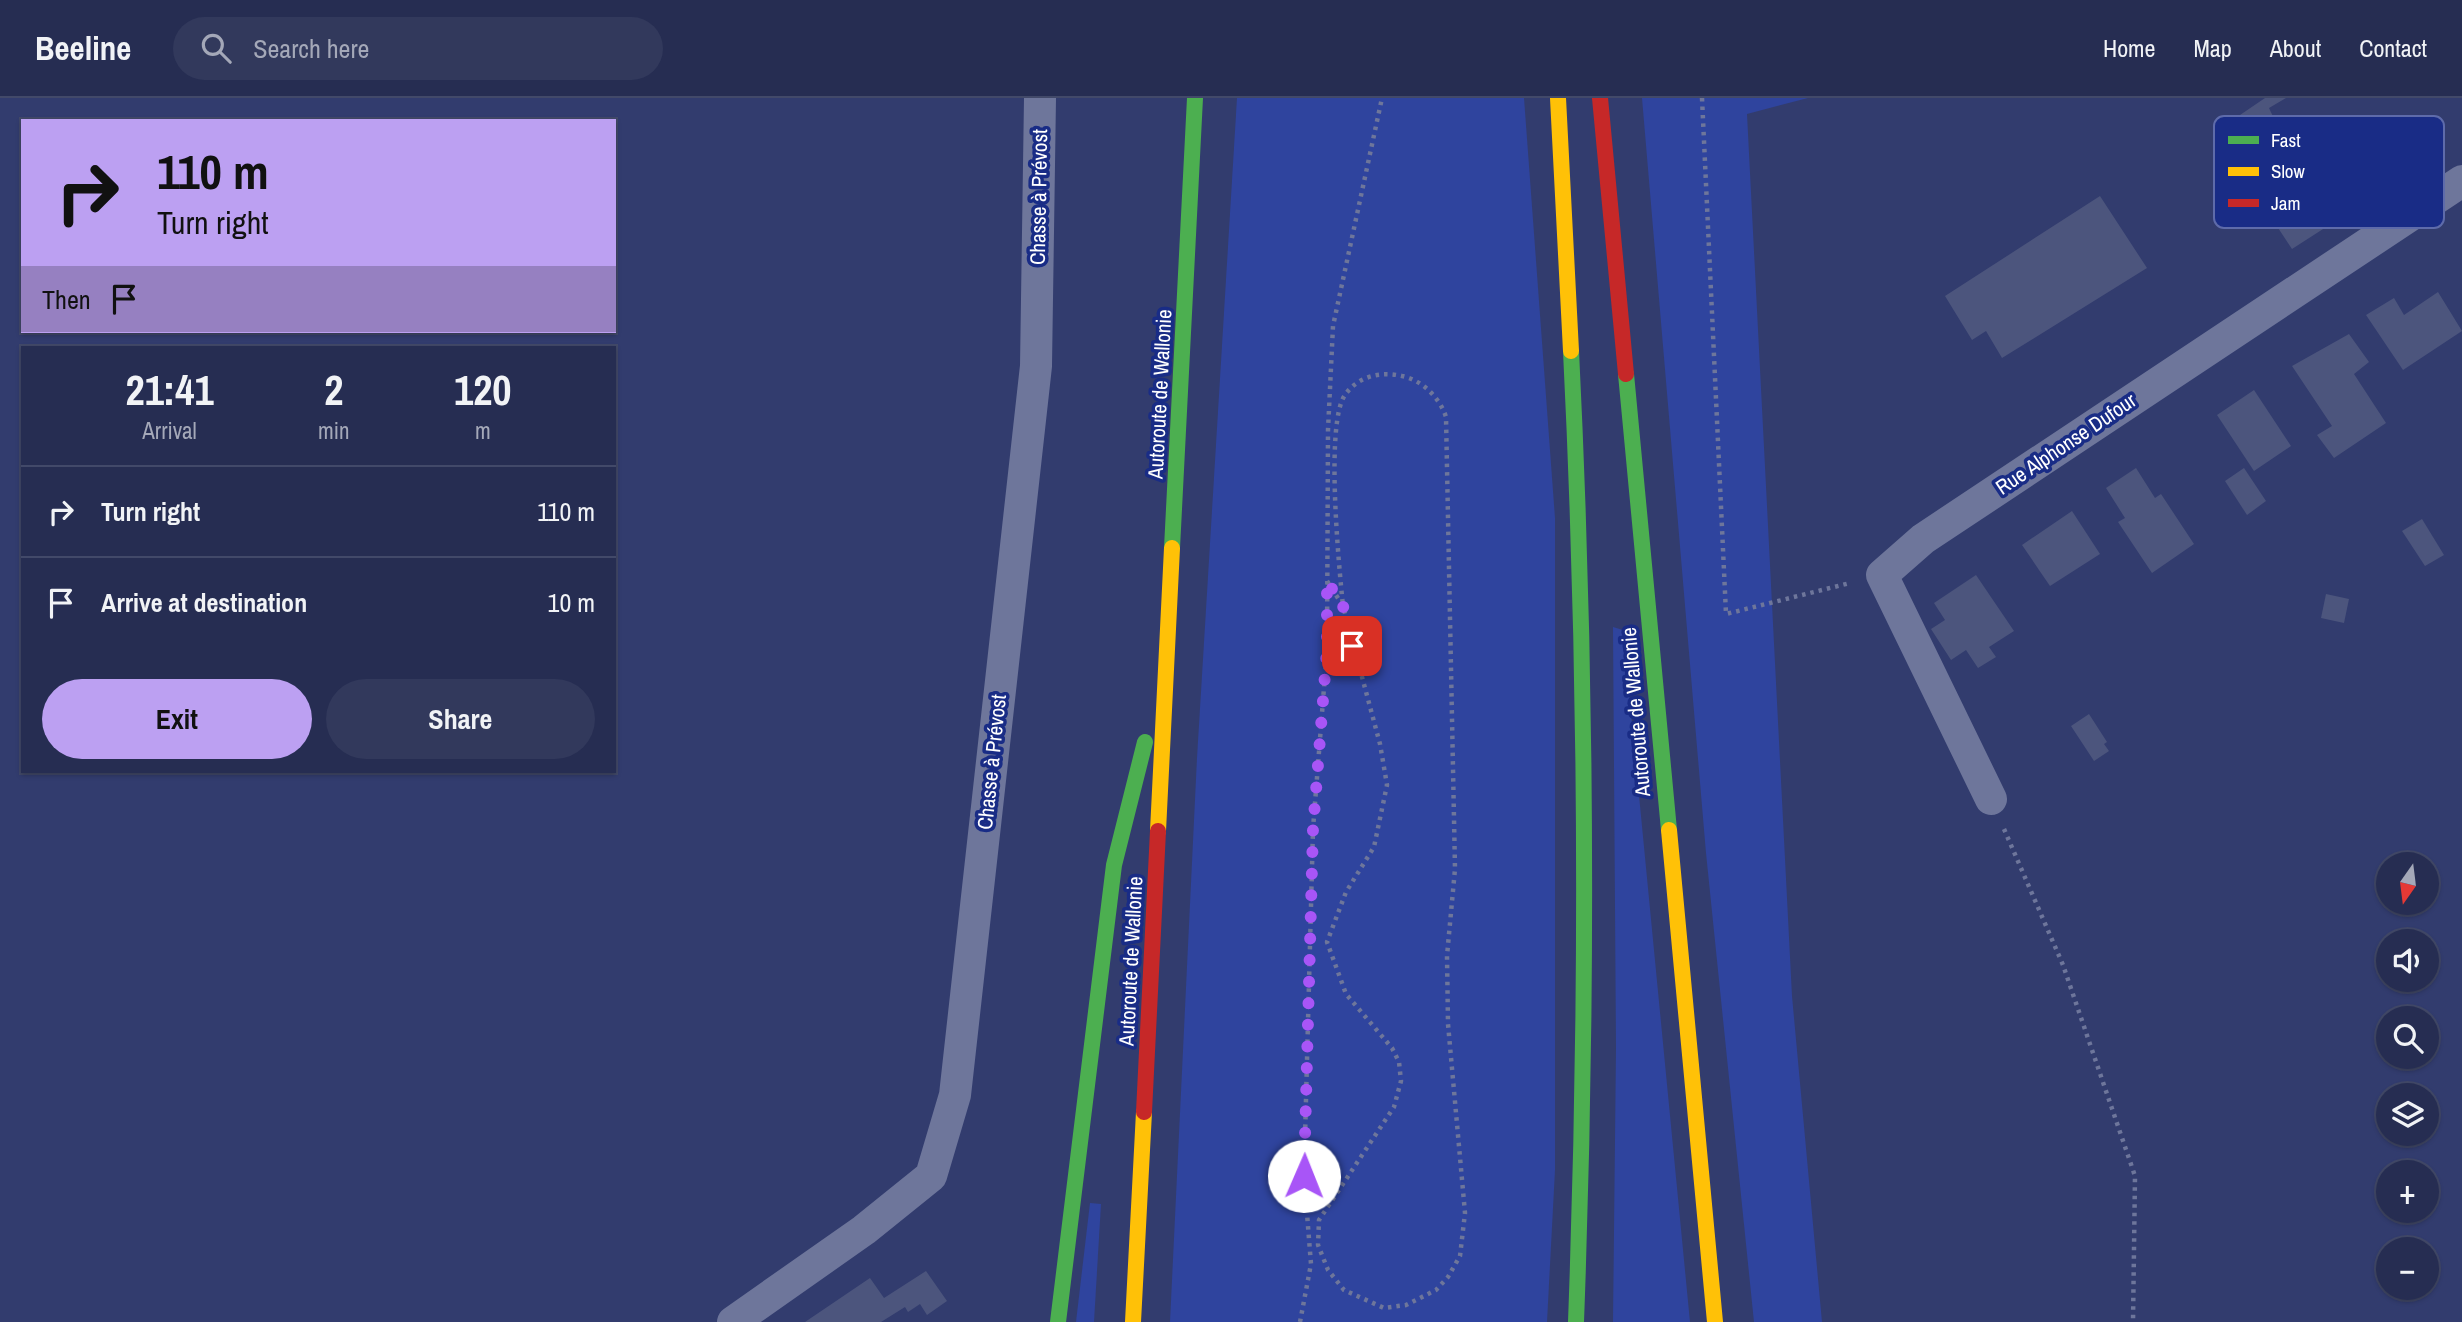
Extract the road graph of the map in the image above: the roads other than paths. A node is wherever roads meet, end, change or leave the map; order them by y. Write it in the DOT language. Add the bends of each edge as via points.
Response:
graph roads {
  1 [pos="1040,98"];
  2 [pos="1195,98"];
  3 [pos="1558,98"];
  4 [pos="1600,98"];
  5 [pos="2462,181"];
  6 [pos="2444,193"];
  7 [pos="2391,228"];
  8 [pos="1165,662"];
  9 [pos="1991,799"];
  10 [pos="733,1322"];
  11 [pos="1058,1322"];
  12 [pos="1133,1322"];
  13 [pos="1576,1322"];
  14 [pos="1715,1322"];
  1 -- 10 [label="street, Chasse à Prévost" via="1036,366 955,1095 931,1177"];
  2 -- 8 [label="highway, Autoroute de Wallonie"];
  3 -- 13 [label="highway" via="1575,436 1582,785 1584,1142"];
  4 -- 14 [label="highway, Autoroute de Wallonie"];
  5 -- 6 [label="street, Rue Alphonse Dufour"];
  7 -- 9 [label="street, Rue Alphonse Dufour" via="1923,539 1882,575"];
  8 -- 11 [label="highway" via="1114,865"];
  8 -- 12 [label="highway, Autoroute de Wallonie"];
}
